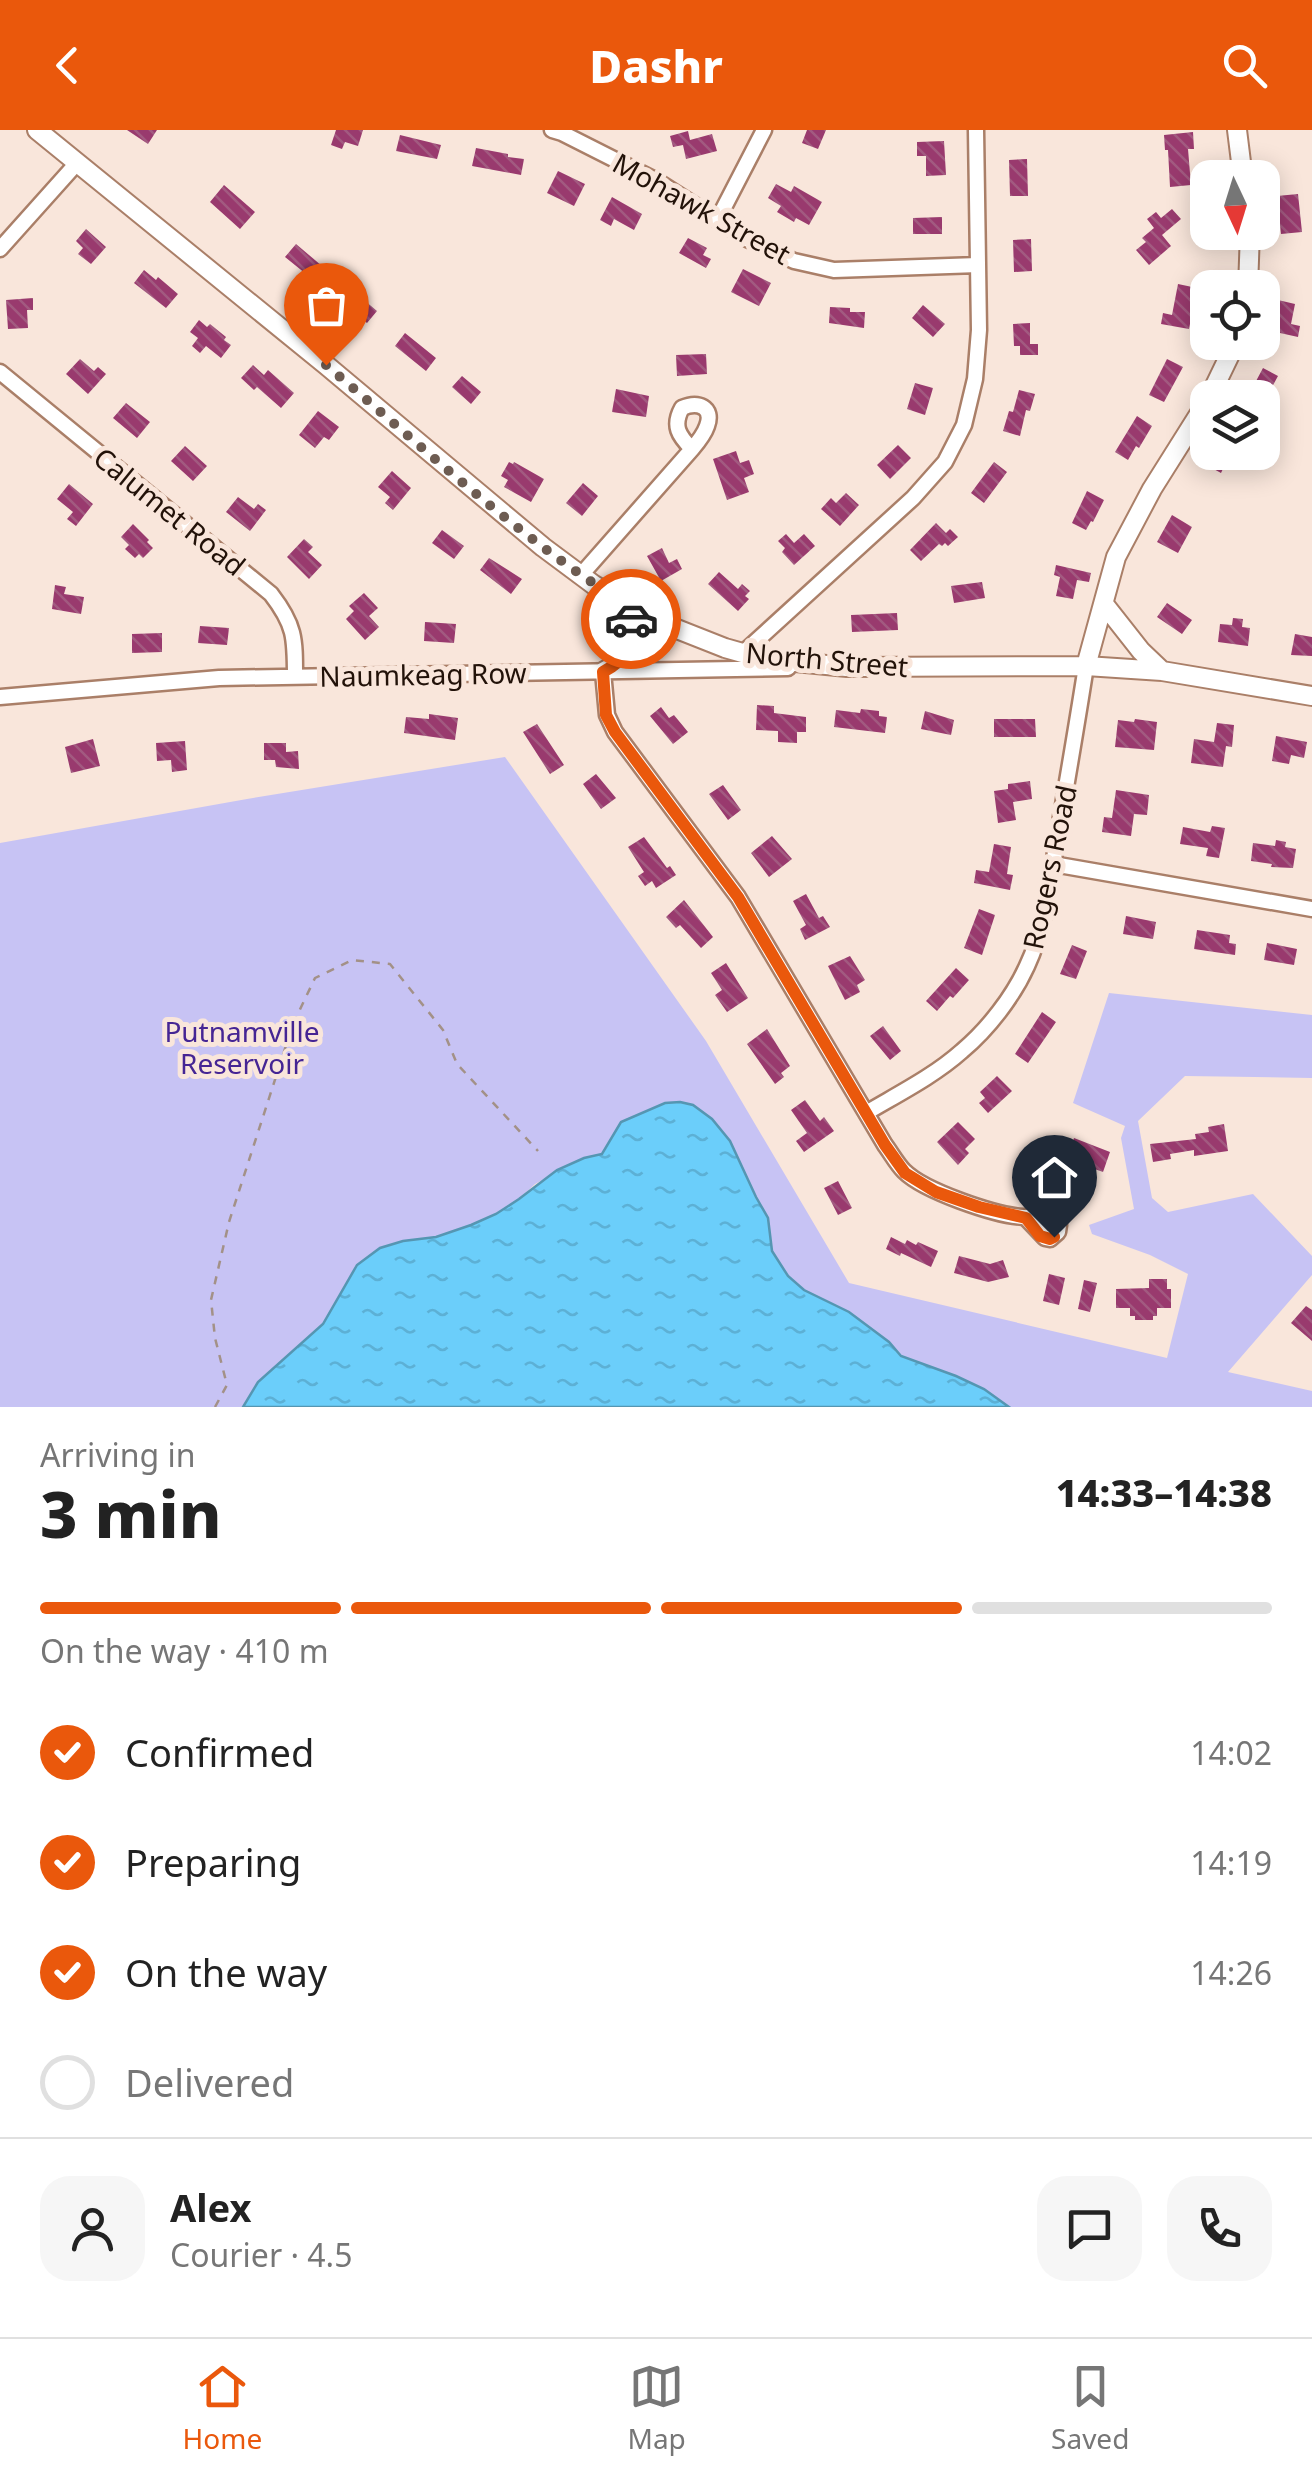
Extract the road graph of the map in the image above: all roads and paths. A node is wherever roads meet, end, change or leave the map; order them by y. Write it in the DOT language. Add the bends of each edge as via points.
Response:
graph roads {
  1 [pos="37,130"];
  2 [pos="552,130"];
  3 [pos="764,130"];
  4 [pos="976,130"];
  5 [pos="1236,130"];
  6 [pos="1240,160"];
  7 [pos="77,163"];
  8 [pos="718,219"];
  9 [pos="0,250"];
  10 [pos="978,265"];
  11 [pos="0,372"];
  12 [pos="1190,428"];
  13 [pos="692,449"];
  14 [pos="580,575"];
  15 [pos="1104,604"];
  16 [pos="632,608"];
  17 [pos="743,653"];
  18 [pos="1086,666"];
  19 [pos="847,667"];
  20 [pos="1162,671"];
  21 [pos="603,672"];
  22 [pos="295,676"];
  23 [pos="1312,696"];
  24 [pos="0,697"];
  25 [pos="1054,864"];
  26 [pos="1312,908"];
  27 [pos="866,1113"];
  28 [pos="538,1151"];
  29 [pos="1026,1218"];
  30 [pos="215,1407"];
  1 -- 7 [label="street, North Street"];
  2 -- 8 [label="street, Mohawk Street"];
  3 -- 8 [label="street"];
  4 -- 10 [label="street"];
  5 -- 6 [label="street"];
  7 -- 9 [label="street"];
  7 -- 14 [label="street, North Street"];
  8 -- 10 [label="street, Mohawk Street" via="794,261 834,270"];
  10 -- 17 [label="street" via="975,379 964,425 944,462"];
  11 -- 22 [label="street, Calumet Road" via="270,594 295,640"];
  12 -- 15 [label="street" via="1132,522"];
  13 -- 14 [label="street"];
  14 -- 16 [label="street, North Street"];
  15 -- 18 [label="street"];
  15 -- 20 [label="street"];
  16 -- 17 [label="street, North Street"];
  16 -- 21 [label="street" via="628,653"];
  17 -- 19 [label="street, North Street"];
  18 -- 19 [label="street, North Street"];
  18 -- 20 [label="street, North Street"];
  18 -- 25 [label="street, Rogers Road"];
  19 -- 21 [label="street, Naumkeag Row"];
  20 -- 23 [label="street, North Street"];
  21 -- 22 [label="street, Naumkeag Row"];
  21 -- 27 [label="street" via="606,715 615,732 738,897"];
  22 -- 24 [label="street, Naumkeag Row"];
  25 -- 26 [label="street"];
  25 -- 27 [label="street, Rogers Road" via="1039,932 1009,997 962,1051"];
  27 -- 29 [label="street" via="905,1173 936,1192"];
  28 -- 30 [label="path" via="457,1064 443,1030 390,964 352,960 315,978 293,1024 229,1222 211,1300 226,1385"];
}
